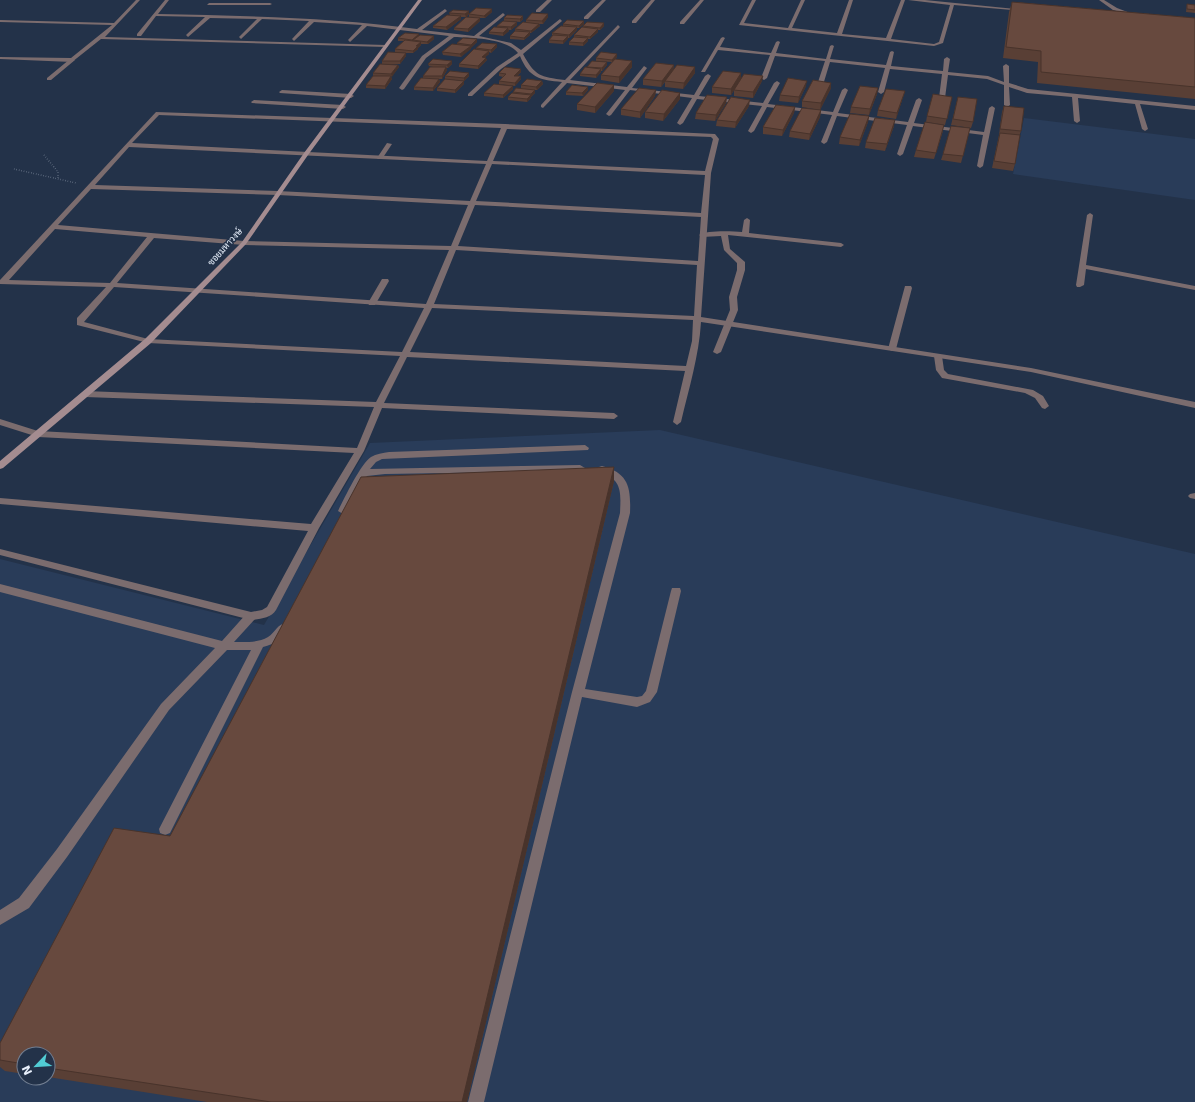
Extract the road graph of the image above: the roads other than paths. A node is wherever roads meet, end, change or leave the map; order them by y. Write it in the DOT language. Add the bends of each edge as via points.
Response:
graph roads {
  1 [pos="138,0"];
  2 [pos="167,0"];
  3 [pos="420,0"];
  4 [pos="550,0"];
  5 [pos="604,0"];
  6 [pos="653,0"];
  7 [pos="702,0"];
  8 [pos="754,0"];
  9 [pos="803,0"];
  10 [pos="851,0"];
  11 [pos="902,0"];
  12 [pos="910,0"];
  13 [pos="1101,0"];
  14 [pos="211,2"];
  15 [pos="270,4"];
  16 [pos="952,4"];
  17 [pos="445,10"];
  18 [pos="538,10"];
  19 [pos="1031,11"];
  20 [pos="503,14"];
  21 [pos="154,15"];
  22 [pos="200,16"];
  23 [pos="209,16"];
  24 [pos="261,17"];
  25 [pos="586,18"];
  26 [pos="560,20"];
  27 [pos="1128,20"];
  28 [pos="0,21"];
  29 [pos="312,21"];
  30 [pos="634,22"];
  31 [pos="682,23"];
  32 [pos="115,24"];
  33 [pos="364,26"];
  34 [pos="618,26"];
  35 [pos="398,30"];
  36 [pos="418,30"];
  37 [pos="789,30"];
  38 [pos="434,33"];
  39 [pos="139,35"];
  40 [pos="454,35"];
  41 [pos="839,35"];
  42 [pos="188,36"];
  43 [pos="100,38"];
  44 [pos="241,38"];
  45 [pos="474,38"];
  46 [pos="722,38"];
  47 [pos="294,40"];
  48 [pos="888,40"];
  49 [pos="350,41"];
  50 [pos="778,42"];
  51 [pos="386,46"];
  52 [pos="832,46"];
  53 [pos="717,48"];
  54 [pos="892,52"];
  55 [pos="521,53"];
  56 [pos="773,54"];
  57 [pos="0,58"];
  58 [pos="947,59"];
  59 [pos="72,60"];
  60 [pos="828,60"];
  61 [pos="1006,66"];
  62 [pos="888,67"];
  63 [pos="644,68"];
  64 [pos="703,71"];
  65 [pos="946,73"];
  66 [pos="708,76"];
  67 [pos="764,78"];
  68 [pos="49,79"];
  69 [pos="566,82"];
  70 [pos="777,82"];
  71 [pos="1007,84"];
  72 [pos="820,85"];
  73 [pos="402,88"];
  74 [pos="628,89"];
  75 [pos="844,90"];
  76 [pos="282,92"];
  77 [pos="881,92"];
  78 [pos="470,95"];
  79 [pos="350,96"];
  80 [pos="1075,96"];
  81 [pos="696,97"];
  82 [pos="942,98"];
  83 [pos="919,100"];
  84 [pos="254,102"];
  85 [pos="1137,102"];
  86 [pos="764,105"];
  87 [pos="1007,105"];
  88 [pos="543,106"];
  89 [pos="343,107"];
  90 [pos="992,108"];
  91 [pos="1195,108"];
  92 [pos="610,114"];
  93 [pos="836,115"];
  94 [pos="333,119"];
  95 [pos="1077,121"];
  96 [pos="680,122"];
  97 [pos="911,125"];
  98 [pos="505,126"];
  99 [pos="1145,129"];
  100 [pos="751,131"];
  101 [pos="987,134"];
  102 [pos="824,142"];
  103 [pos="129,144"];
  104 [pos="389,144"];
  105 [pos="306,154"];
  106 [pos="900,154"];
  107 [pos="380,158"];
  108 [pos="490,162"];
  109 [pos="980,166"];
  110 [pos="708,173"];
  111 [pos="90,186"];
  112 [pos="278,193"];
  113 [pos="473,202"];
  114 [pos="704,215"];
  115 [pos="1090,215"];
  116 [pos="747,220"];
  117 [pos="52,227"];
  118 [pos="724,233"];
  119 [pos="745,234"];
  120 [pos="152,235"];
  121 [pos="702,235"];
  122 [pos="244,243"];
  123 [pos="842,245"];
  124 [pos="452,248"];
  125 [pos="701,263"];
  126 [pos="1084,267"];
  127 [pos="385,281"];
  128 [pos="1,282"];
  129 [pos="112,285"];
  130 [pos="1080,285"];
  131 [pos="908,288"];
  132 [pos="1195,288"];
  133 [pos="196,291"];
  134 [pos="372,302"];
  135 [pos="429,306"];
  136 [pos="695,318"];
  137 [pos="729,323"];
  138 [pos="148,341"];
  139 [pos="892,349"];
  140 [pos="717,352"];
  141 [pos="403,355"];
  142 [pos="938,356"];
  143 [pos="687,369"];
  144 [pos="85,394"];
  145 [pos="379,404"];
  146 [pos="1195,405"];
  147 [pos="1045,406"];
  148 [pos="614,416"];
  149 [pos="0,422"];
  150 [pos="677,422"];
  151 [pos="38,434"];
  152 [pos="585,448"];
  153 [pos="360,451"];
  154 [pos="0,466"];
  155 [pos="364,474"];
  156 [pos="0,501"];
  157 [pos="338,522"];
  158 [pos="314,528"];
  159 [pos="0,552"];
  160 [pos="0,588"];
  161 [pos="676,590"];
  162 [pos="251,616"];
  163 [pos="288,618"];
  164 [pos="259,645"];
  165 [pos="224,646"];
  166 [pos="584,693"];
  167 [pos="165,829"];
  168 [pos="0,918"];
  169 [pos="476,1102"];
  1 -- 32 [label="street"];
  2 -- 21 [label="street"];
  3 -- 35 [label="street, ซอยมหาวงษ์"];
  4 -- 18 [label="street"];
  5 -- 25 [label="street"];
  6 -- 30 [label="street"];
  7 -- 31 [label="street"];
  8 -- 37 [label="street" via="741,24"];
  9 -- 37 [label="street"];
  10 -- 41 [label="street"];
  11 -- 48 [label="street"];
  12 -- 16 [label="street"];
  13 -- 27 [label="street" via="1142,20"];
  14 -- 15 [label="street"];
  14 -- 22 [label="street"];
  16 -- 19 [label="street"];
  16 -- 48 [label="street" via="940,45"];
  17 -- 36 [label="street"];
  20 -- 45 [label="street"];
  21 -- 22 [label="street"];
  21 -- 39 [label="street"];
  22 -- 23 [label="street"];
  23 -- 24 [label="street"];
  23 -- 42 [label="street"];
  24 -- 29 [label="street"];
  24 -- 44 [label="street"];
  26 -- 55 [label="street"];
  28 -- 32 [label="street"];
  29 -- 33 [label="street"];
  29 -- 47 [label="street"];
  32 -- 43 [label="street"];
  33 -- 35 [label="street"];
  33 -- 49 [label="street"];
  34 -- 69 [label="street"];
  35 -- 36 [label="street"];
  35 -- 38 [label="street"];
  35 -- 51 [label="street, ซอยมหาวงษ์"];
  36 -- 38 [label="street"];
  37 -- 41 [label="street"];
  38 -- 40 [label="street"];
  40 -- 45 [label="street"];
  40 -- 73 [label="street" via="424,57"];
  41 -- 48 [label="street"];
  43 -- 51 [label="street"];
  43 -- 59 [label="street"];
  45 -- 55 [label="street" via="510,44"];
  46 -- 53 [label="street"];
  50 -- 56 [label="street"];
  51 -- 79 [label="street, ซอยมหาวงษ์"];
  52 -- 60 [label="street"];
  53 -- 56 [label="street"];
  53 -- 64 [label="street"];
  54 -- 62 [label="street"];
  55 -- 69 [label="street" via="532,72 548,79"];
  55 -- 78 [label="street" via="499,68"];
  56 -- 60 [label="street"];
  56 -- 67 [label="street"];
  57 -- 59 [label="street"];
  58 -- 65 [label="street"];
  59 -- 68 [label="street"];
  60 -- 62 [label="street"];
  60 -- 72 [label="street"];
  61 -- 71 [label="street"];
  62 -- 65 [label="street"];
  62 -- 77 [label="street"];
  63 -- 74 [label="street"];
  65 -- 71 [label="street" via="988,78"];
  65 -- 82 [label="street"];
  66 -- 81 [label="street"];
  69 -- 74 [label="street"];
  69 -- 88 [label="street"];
  70 -- 86 [label="street"];
  71 -- 80 [label="street" via="1027,91"];
  71 -- 87 [label="street"];
  74 -- 81 [label="street"];
  74 -- 92 [label="street"];
  75 -- 93 [label="street"];
  76 -- 79 [label="street"];
  79 -- 89 [label="street, ซอยมหาวงษ์"];
  80 -- 85 [label="street"];
  80 -- 95 [label="street"];
  81 -- 86 [label="street"];
  81 -- 96 [label="street"];
  83 -- 97 [label="street"];
  84 -- 89 [label="street"];
  85 -- 91 [label="street"];
  85 -- 99 [label="street"];
  86 -- 93 [label="street"];
  86 -- 100 [label="street"];
  89 -- 94 [label="street, ซอยมหาวงษ์"];
  90 -- 101 [label="street"];
  93 -- 97 [label="street"];
  93 -- 102 [label="street"];
  94 -- 98 [label="street"];
  94 -- 103 [label="street" via="158,112"];
  94 -- 105 [label="street, ซอยมหาวงษ์"];
  97 -- 101 [label="street"];
  97 -- 106 [label="street"];
  98 -- 108 [label="street"];
  98 -- 110 [label="street" via="713,135 716,139"];
  101 -- 109 [label="street"];
  103 -- 105 [label="street"];
  103 -- 111 [label="street"];
  104 -- 107 [label="street"];
  105 -- 107 [label="street"];
  105 -- 112 [label="street, ซอยมหาวงษ์"];
  107 -- 108 [label="street"];
  108 -- 110 [label="street"];
  108 -- 113 [label="street"];
  110 -- 114 [label="street"];
  111 -- 112 [label="street"];
  111 -- 117 [label="street"];
  112 -- 113 [label="street"];
  112 -- 122 [label="street, ซอยมหาวงษ์"];
  113 -- 114 [label="street"];
  113 -- 124 [label="street"];
  114 -- 121 [label="street"];
  115 -- 126 [label="street"];
  116 -- 119 [label="street"];
  117 -- 120 [label="street"];
  117 -- 128 [label="street"];
  118 -- 119 [label="street"];
  118 -- 121 [label="street"];
  118 -- 137 [label="street" via="726,250 741,262 733,297 734,310"];
  119 -- 123 [label="street"];
  120 -- 122 [label="street"];
  120 -- 129 [label="street"];
  121 -- 125 [label="street"];
  122 -- 124 [label="street"];
  122 -- 133 [label="street, ซอยมหาวงษ์"];
  124 -- 125 [label="street"];
  124 -- 135 [label="street"];
  125 -- 136 [label="street"];
  126 -- 130 [label="street"];
  126 -- 132 [label="street"];
  127 -- 134 [label="street"];
  128 -- 129 [label="street"];
  129 -- 133 [label="street"];
  129 -- 138 [label="street" via="80,323"];
  131 -- 139 [label="street"];
  133 -- 134 [label="street"];
  133 -- 138 [label="street, ซอยมหาวงษ์"];
  134 -- 135 [label="street"];
  135 -- 136 [label="street"];
  135 -- 141 [label="street"];
  136 -- 137 [label="street"];
  136 -- 143 [label="street" via="696,341"];
  137 -- 139 [label="street"];
  137 -- 140 [label="street"];
  138 -- 141 [label="street"];
  138 -- 144 [label="street, ซอยมหาวงษ์"];
  139 -- 142 [label="street"];
  141 -- 143 [label="street"];
  141 -- 145 [label="street"];
  142 -- 146 [label="street" via="1031,370"];
  142 -- 147 [label="street" via="939,368 945,376 1027,391 1042,398"];
  143 -- 150 [label="street"];
  144 -- 145 [label="street"];
  144 -- 151 [label="street, ซอยมหาวงษ์"];
  145 -- 148 [label="street"];
  145 -- 153 [label="street"];
  149 -- 151 [label="street"];
  151 -- 153 [label="street"];
  151 -- 154 [label="street, ซอยมหาวงษ์"];
  152 -- 155 [label="street" via="389,455 370,460"];
  153 -- 158 [label="street"];
  155 -- 157 [label="street"];
  155 -- 166 [label="street" via="385,471 597,468 614,472 623,482 626,494 625,514"];
  156 -- 158 [label="street"];
  158 -- 162 [label="street" via="271,610"];
  159 -- 162 [label="street"];
  160 -- 165 [label="street"];
  161 -- 166 [label="street" via="651,692 646,699 636,702"];
  162 -- 165 [label="street"];
  163 -- 164 [label="street" via="281,632 271,641"];
  164 -- 165 [label="street"];
  164 -- 167 [label="street"];
  165 -- 168 [label="street" via="165,707 24,903"];
  166 -- 169 [label="street"];
}
